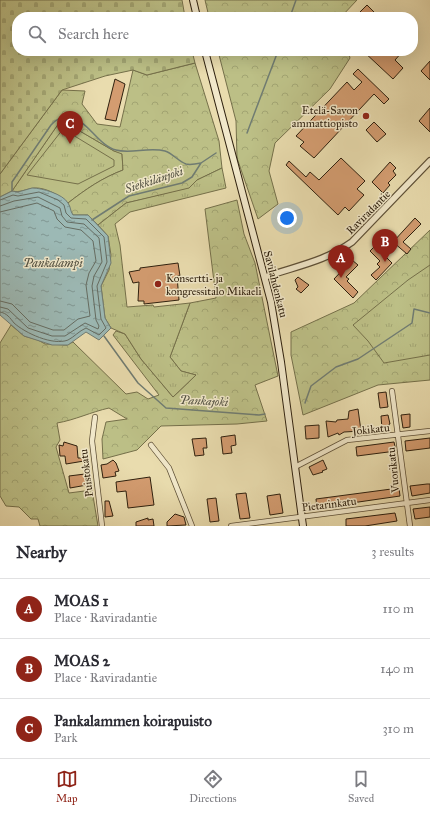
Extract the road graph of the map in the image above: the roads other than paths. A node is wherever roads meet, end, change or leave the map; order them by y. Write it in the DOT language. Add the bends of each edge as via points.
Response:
graph roads {
  1 [pos="193,0"];
  2 [pos="196,12"];
  3 [pos="206,56"];
  4 [pos="430,162"];
  5 [pos="265,277"];
  6 [pos="392,391"];
  7 [pos="95,417"];
  8 [pos="430,431"];
  9 [pos="398,435"];
  10 [pos="151,445"];
  11 [pos="295,467"];
  12 [pos="430,500"];
  13 [pos="406,503"];
  14 [pos="302,516"];
  15 [pos="102,526"];
  16 [pos="192,526"];
  17 [pos="231,526"];
  18 [pos="303,526"];
  19 [pos="410,526"];
  1 -- 2 [label="main road"];
  3 -- 5 [label="main road, Savilahdenkatu"];
  4 -- 5 [label="street, Raviradantie" via="358,237 346,246 313,263"];
  5 -- 11 [label="main road, Savilahdenkatu" via="277,331"];
  6 -- 9 [label="street, Vuorikatu"];
  7 -- 15 [label="street, Puistokatu" via="92,441"];
  8 -- 9 [label="street, Jokikatu"];
  9 -- 11 [label="street, Jokikatu" via="347,440"];
  9 -- 13 [label="street, Vuorikatu"];
  10 -- 16 [label="street" via="169,468"];
  11 -- 14 [label="main road, Savilahdenkatu"];
  12 -- 13 [label="street, Pietarinkatu"];
  13 -- 14 [label="street, Pietarinkatu"];
  13 -- 19 [label="street, Vuorikatu"];
  14 -- 17 [label="street, Pietarinkatu"];
  14 -- 18 [label="main road, Savilahdenkatu"];
}
